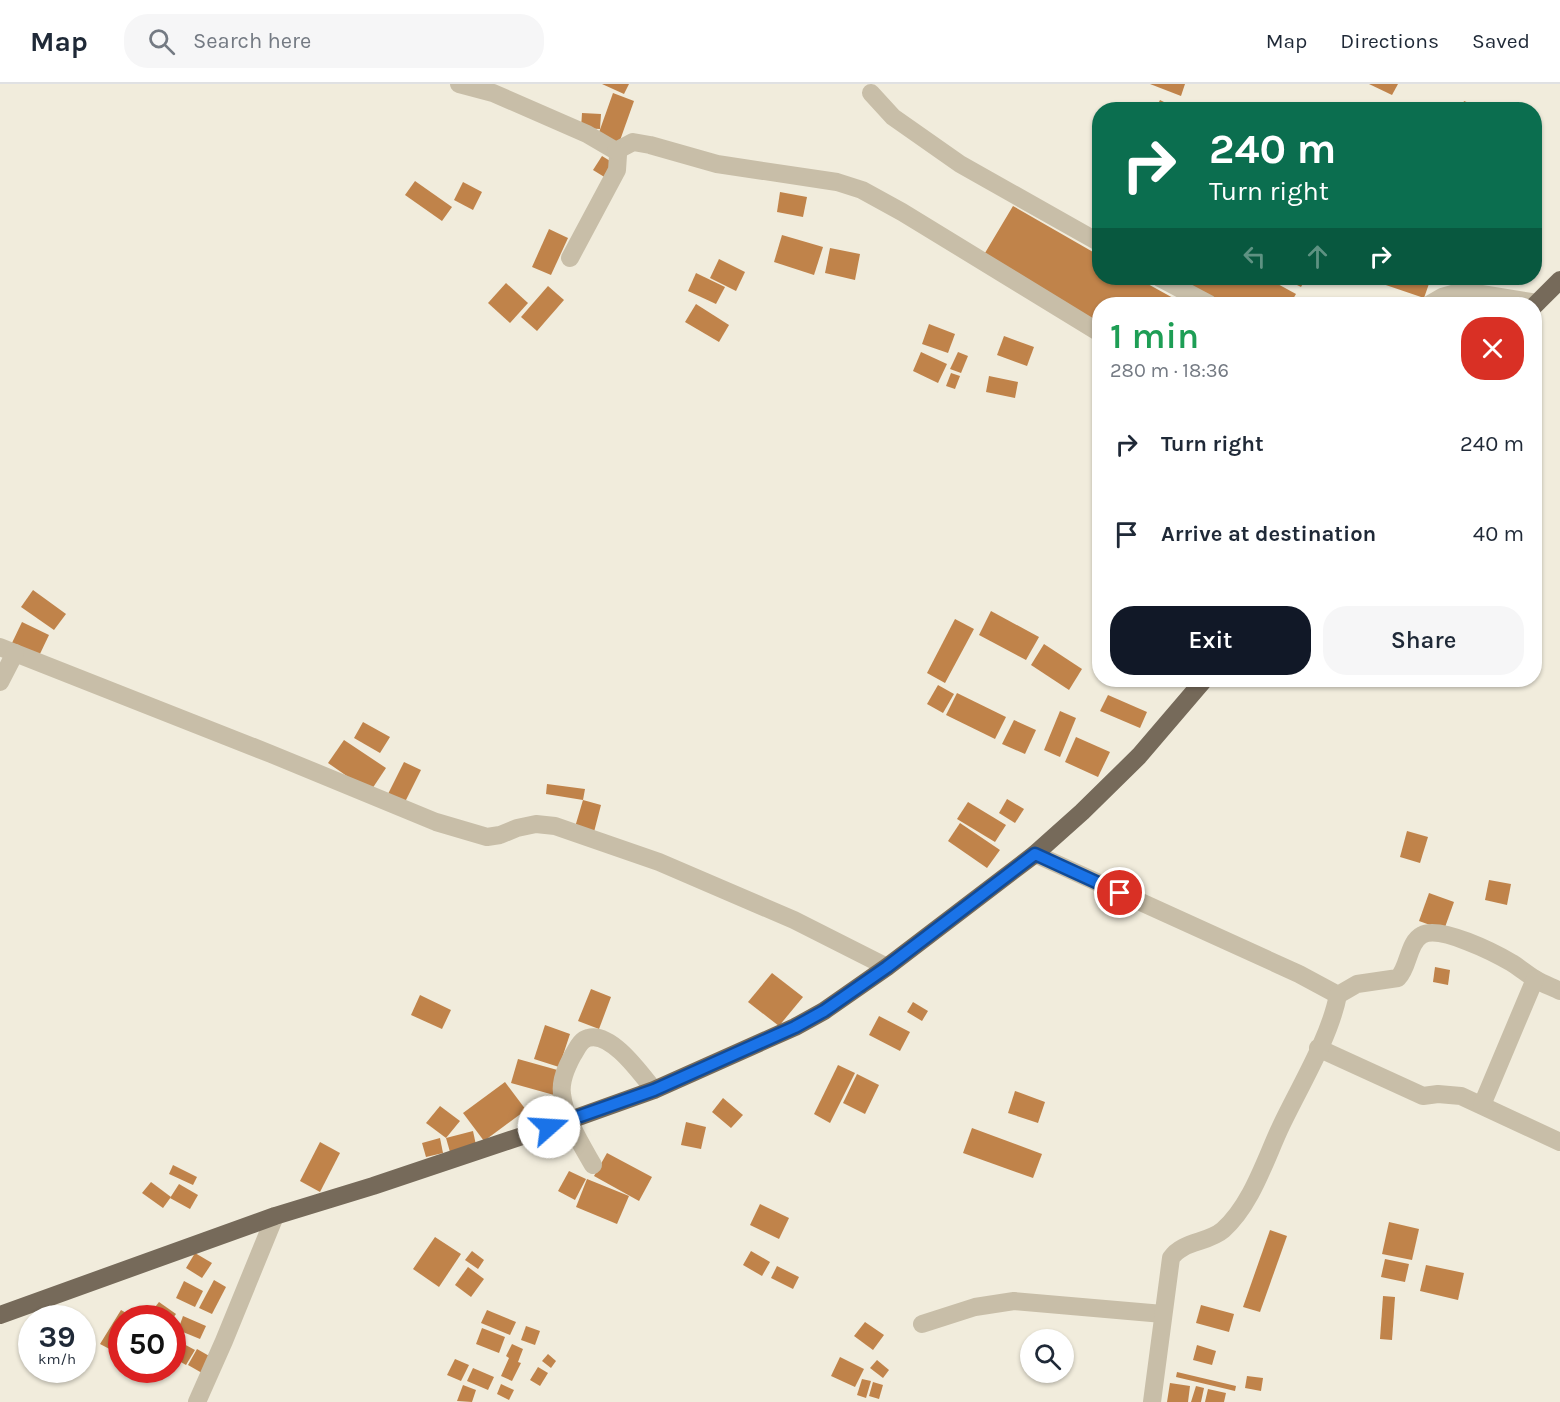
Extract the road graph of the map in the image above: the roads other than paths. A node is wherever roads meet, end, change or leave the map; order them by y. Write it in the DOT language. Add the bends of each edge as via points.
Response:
graph roads {
  1 [pos="459,84"];
  2 [pos="871,93"];
  3 [pos="616,151"];
  4 [pos="1092,238"];
  5 [pos="570,258"];
  6 [pos="1560,280"];
  7 [pos="1173,285"];
  8 [pos="1196,297"];
  9 [pos="1442,297"];
  10 [pos="1494,297"];
  11 [pos="1542,299"];
  12 [pos="1092,328"];
  13 [pos="7,650"];
  14 [pos="0,682"];
  15 [pos="1198,687"];
  16 [pos="1035,854"];
  17 [pos="887,967"];
  18 [pos="1535,979"];
  19 [pos="1560,991"];
  20 [pos="1338,995"];
  21 [pos="1318,1048"];
  22 [pos="654,1090"];
  23 [pos="1482,1106"];
  24 [pos="570,1120"];
  25 [pos="1560,1142"];
  26 [pos="593,1165"];
  27 [pos="275,1216"];
  28 [pos="1163,1314"];
  29 [pos="0,1315"];
  30 [pos="922,1324"];
  31 [pos="197,1402"];
  32 [pos="1152,1402"];
  1 -- 3 [label="street" via="494,93"];
  2 -- 4 [label="street" via="893,117 960,164"];
  3 -- 5 [label="street" via="617,170"];
  3 -- 12 [label="street" via="633,142 717,164 837,182 862,190"];
  6 -- 11 [label="main road"];
  7 -- 8 [label="street"];
  9 -- 10 [label="street" via="1463,291"];
  13 -- 14 [label="street"];
  13 -- 17 [label="street" via="436,822 487,837 536,824 555,826 659,862 794,920"];
  15 -- 16 [label="main road" via="1139,756"];
  16 -- 17 [label="main road"];
  16 -- 20 [label="street"];
  17 -- 22 [label="main road" via="795,1027"];
  18 -- 19 [label="street"];
  18 -- 20 [label="street" via="1491,953 1434,932 1416,939 1398,978 1357,984"];
  18 -- 23 [label="street"];
  20 -- 21 [label="street"];
  21 -- 23 [label="street" via="1423,1096 1461,1096"];
  21 -- 28 [label="street" via="1238,1212 1222,1231 1178,1250 1171,1258"];
  22 -- 24 [label="main road"];
  22 -- 24 [label="street" via="622,1052 607,1042 588,1038 581,1041 564,1074 562,1093"];
  23 -- 25 [label="street"];
  24 -- 26 [label="street"];
  24 -- 27 [label="main road"];
  27 -- 29 [label="main road"];
  27 -- 31 [label="street"];
  28 -- 30 [label="street" via="1014,1301 975,1307"];
  28 -- 32 [label="street"];
}
